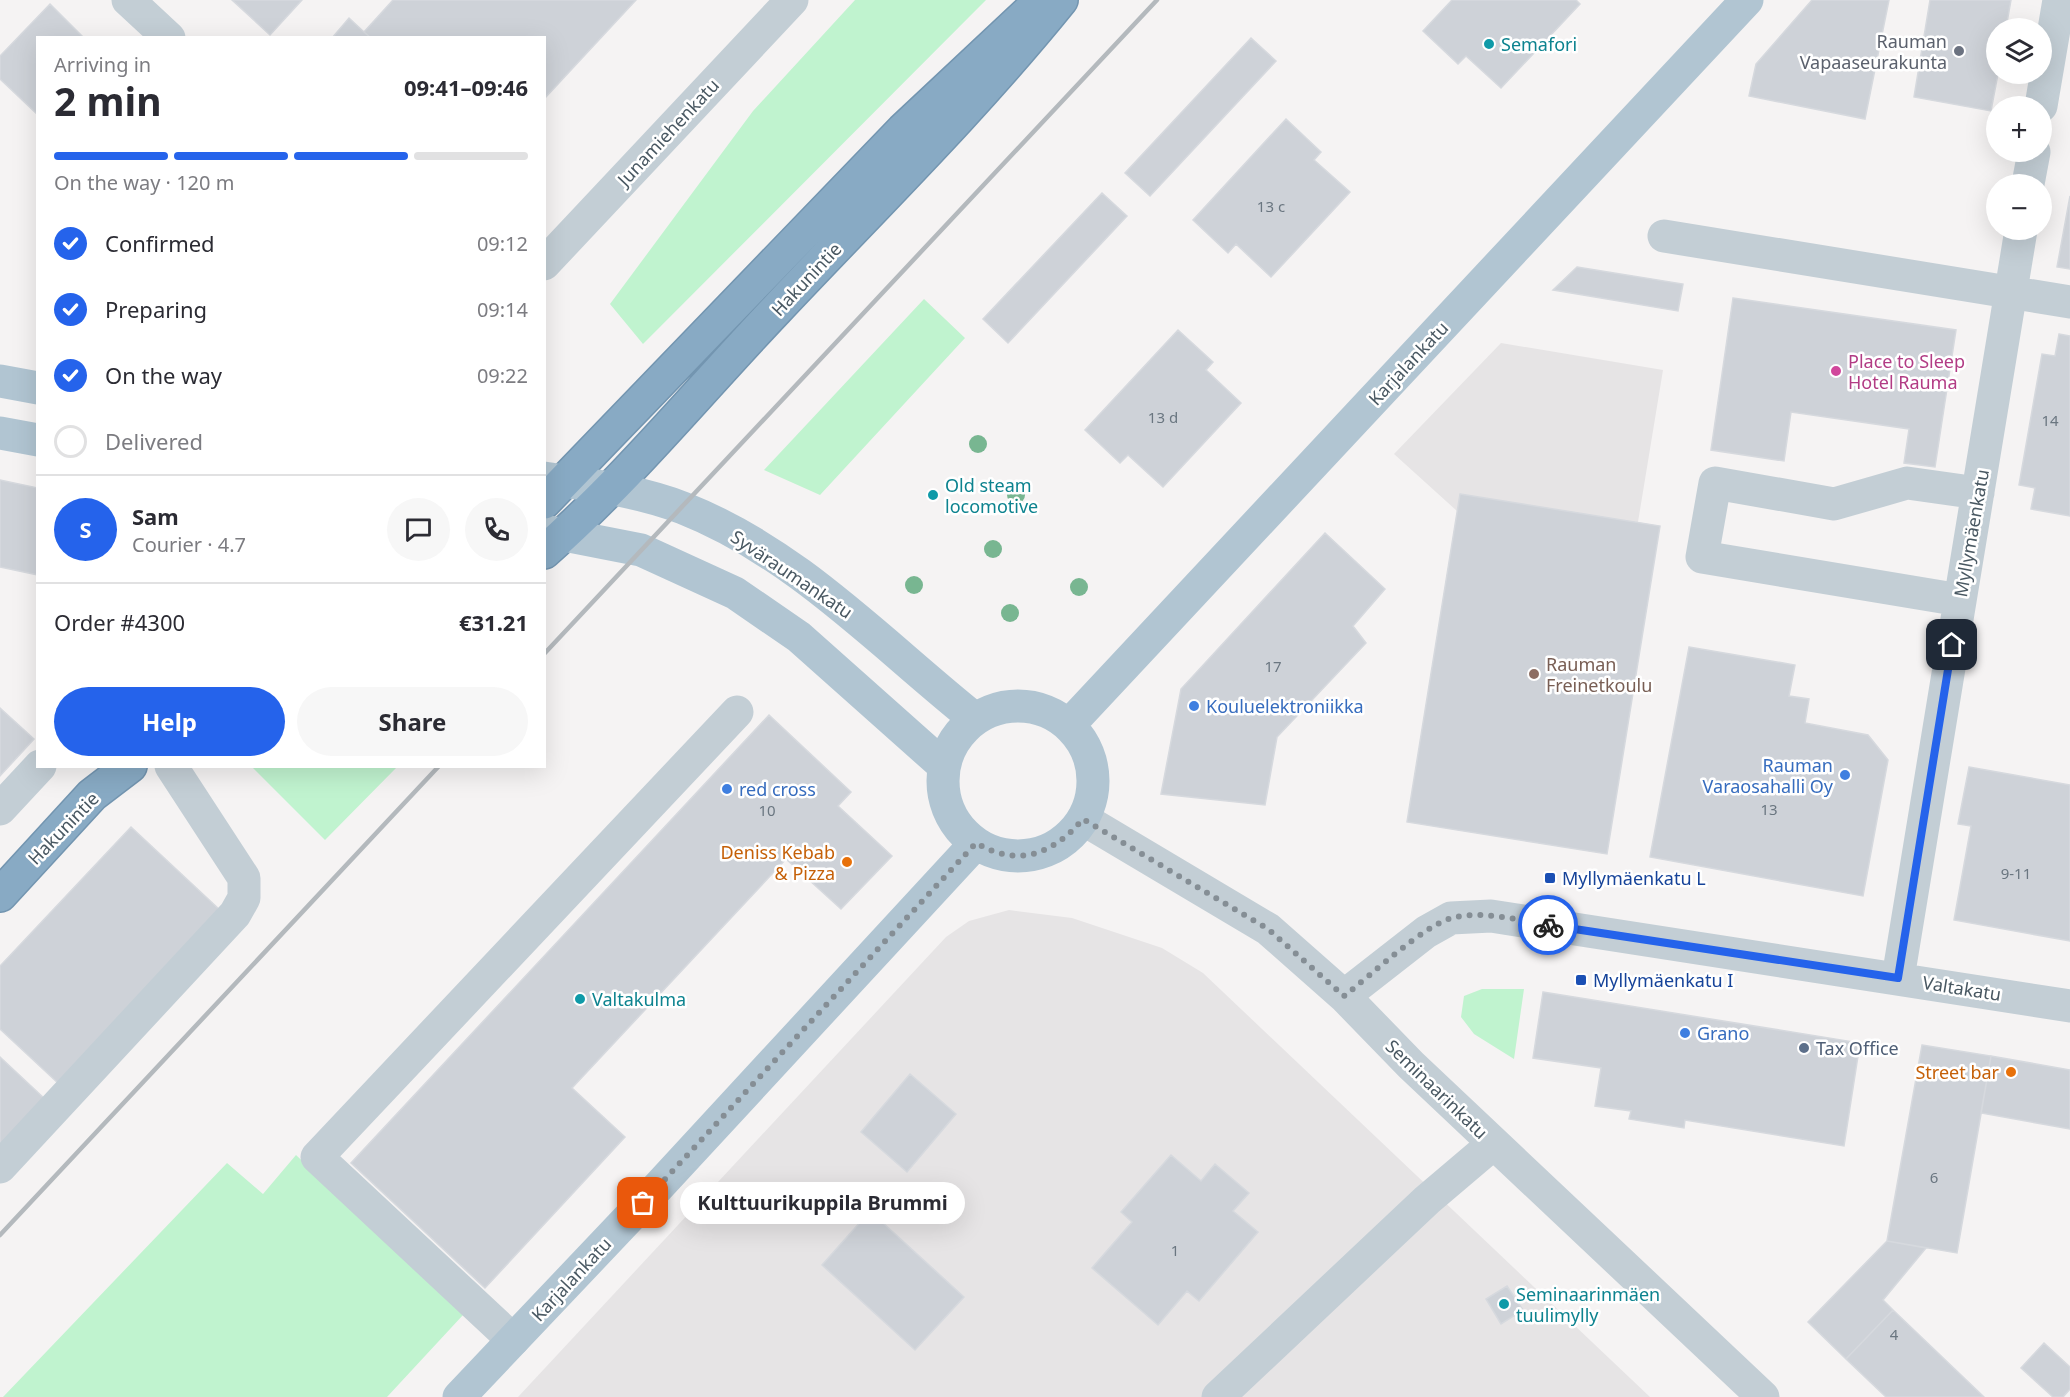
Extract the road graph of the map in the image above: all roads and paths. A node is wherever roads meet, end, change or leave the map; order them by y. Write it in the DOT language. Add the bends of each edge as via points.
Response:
graph roads {
  1 [pos="128,0"];
  2 [pos="792,0"];
  3 [pos="1044,0"];
  4 [pos="1061,0"];
  5 [pos="1747,0"];
  6 [pos="2059,0"];
  7 [pos="167,36"];
  8 [pos="2043,96"];
  9 [pos="1664,236"];
  10 [pos="2019,240"];
  11 [pos="546,262"];
  12 [pos="2010,292"];
  13 [pos="2070,302"];
  14 [pos="0,381"];
  15 [pos="36,388"];
  16 [pos="0,433"];
  17 [pos="36,440"];
  18 [pos="552,487"];
  19 [pos="611,489"];
  20 [pos="1978,493"];
  21 [pos="551,540"];
  22 [pos="1960,600"];
  23 [pos="737,712"];
  24 [pos="975,719"];
  25 [pos="1069,725"];
  26 [pos="944,766"];
  27 [pos="38,768"];
  28 [pos="127,768"];
  29 [pos="172,768"];
  30 [pos="0,809"];
  31 [pos="1083,819"];
  32 [pos="976,843"];
  33 [pos="0,895"];
  34 [pos="1898,978"];
  35 [pos="1344,996"];
  36 [pos="2070,1006"];
  37 [pos="1493,1144"];
  38 [pos="0,1167"];
  39 [pos="513,1340"];
  40 [pos="459,1397"];
  41 [pos="1218,1397"];
  42 [pos="1763,1397"];
  1 -- 7 [label="street"];
  2 -- 11 [label="street, Junamiehenkatu"];
  3 -- 18 [label="highway, Hakunintie" via="903,130"];
  4 -- 19 [label="highway, Hakunintie" via="971,104"];
  5 -- 25 [label="main road, Karjalankatu"];
  6 -- 8 [label="street"];
  9 -- 12 [label="street"];
  10 -- 12 [label="street, Myllymäenkatu"];
  12 -- 13 [label="street"];
  12 -- 20 [label="street, Myllymäenkatu"];
  14 -- 15 [label="main road"];
  16 -- 17 [label="main road"];
  18 -- 19 [label="main road, Syväraumankatu"];
  19 -- 21 [label="highway, Hakunintie"];
  19 -- 24 [label="main road, Syväraumankatu" via="682,507 745,537 836,600"];
  20 -- 22 [label="street, Myllymäenkatu"];
  20 -- 22 [label="street" via="1907,483 1834,504 1715,483 1702,557"];
  21 -- 26 [label="main road" via="641,550 735,593 799,637"];
  22 -- 34 [label="street, Myllymäenkatu"];
  23 -- 39 [label="street" via="317,1157"];
  24 -- 25 [label="main road" via="1005,706 1027,706 1048,712"];
  24 -- 26 [label="main road" via="951,747"];
  25 -- 31 [label="main road" via="1085,747 1093,773 1091,799"];
  26 -- 32 [label="main road" via="944,796 949,809 956,824"];
  27 -- 30 [label="street"];
  28 -- 33 [label="highway, Hakunintie" via="92,795"];
  29 -- 38 [label="street" via="244,878 244,898 235,914"];
  31 -- 32 [label="main road" via="1067,837 1043,852 1002,854"];
  31 -- 35 [label="street, Seminaarinkatu" via="1268,929"];
  32 -- 39 [label="main road, Karjalankatu"];
  34 -- 35 [label="street, Valtakatu" via="1491,916 1451,918 1426,932"];
  34 -- 36 [label="street, Valtakatu"];
  35 -- 37 [label="street, Seminaarinkatu"];
  37 -- 41 [label="street" via="1451,1178"];
  37 -- 42 [label="street, Seminaarinkatu"];
  39 -- 40 [label="main road, Karjalankatu"];
}
